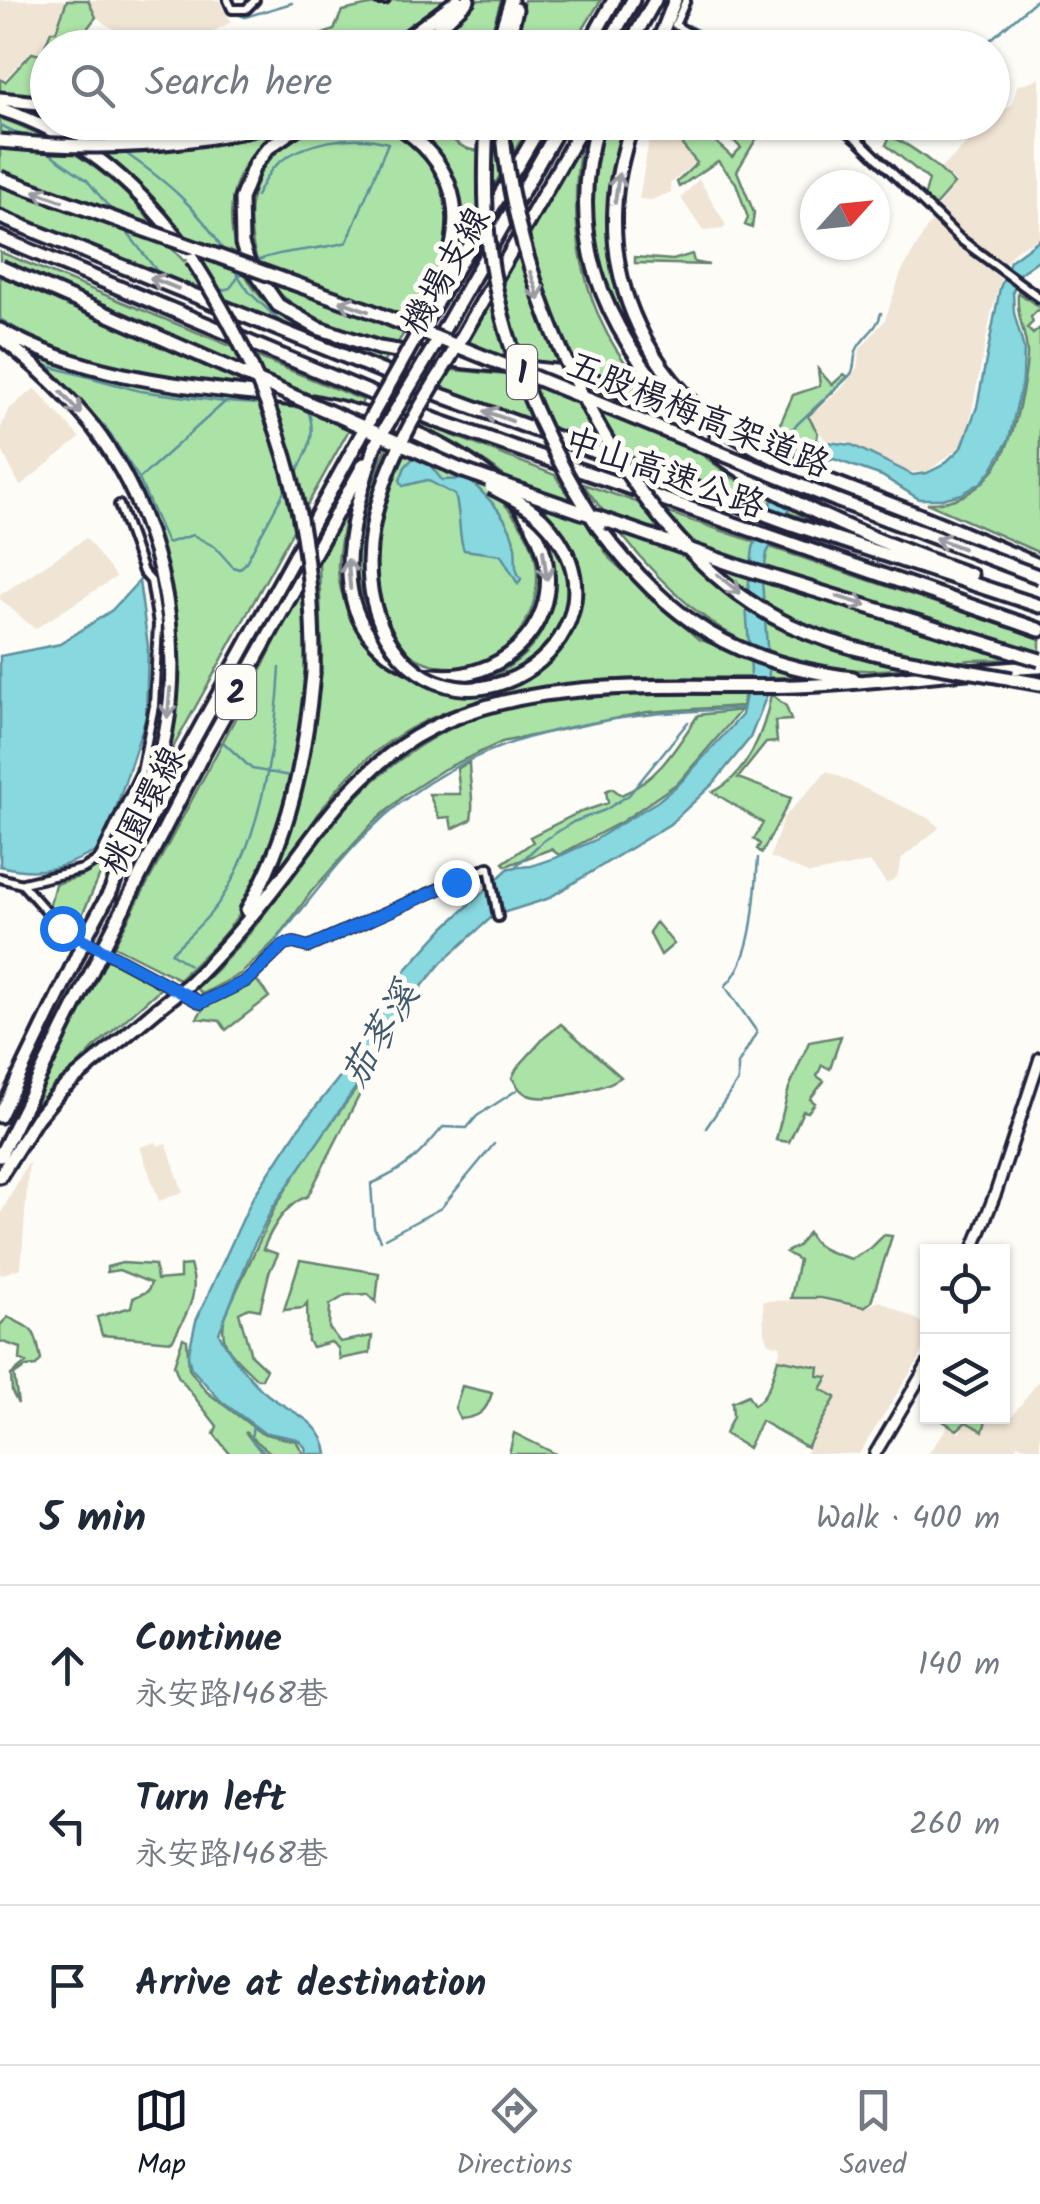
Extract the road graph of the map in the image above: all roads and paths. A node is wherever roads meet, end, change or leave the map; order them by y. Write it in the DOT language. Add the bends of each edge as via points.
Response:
graph roads {
  1 [pos="228,0"];
  2 [pos="255,0"];
  3 [pos="458,0"];
  4 [pos="468,0"];
  5 [pos="515,0"];
  6 [pos="614,0"];
  7 [pos="633,0"];
  8 [pos="655,0"];
  9 [pos="686,0"];
  10 [pos="678,6"];
  11 [pos="417,30"];
  12 [pos="437,30"];
  13 [pos="503,30"];
  14 [pos="510,30"];
  15 [pos="597,30"];
  16 [pos="616,30"];
  17 [pos="639,30"];
  18 [pos="665,30"];
  19 [pos="682,30"];
  20 [pos="0,99"];
  21 [pos="30,102"];
  22 [pos="0,109"];
  23 [pos="30,122"];
  24 [pos="70,140"];
  25 [pos="185,140"];
  26 [pos="279,140"];
  27 [pos="419,140"];
  28 [pos="486,140"];
  29 [pos="503,140"];
  30 [pos="532,140"];
  31 [pos="552,140"];
  32 [pos="575,140"];
  33 [pos="595,140"];
  34 [pos="628,140"];
  35 [pos="860,140"];
  36 [pos="0,142"];
  37 [pos="0,178"];
  38 [pos="0,217"];
  39 [pos="0,238"];
  40 [pos="0,267"];
  41 [pos="1040,298"];
  42 [pos="425,321"];
  43 [pos="0,334"];
  44 [pos="360,437"];
  45 [pos="375,445"];
  46 [pos="738,469"];
  47 [pos="461,470"];
  48 [pos="119,505"];
  49 [pos="1040,566"];
  50 [pos="1040,577"];
  51 [pos="1040,604"];
  52 [pos="1040,630"];
  53 [pos="1040,663"];
  54 [pos="885,681"];
  55 [pos="1040,684"];
  56 [pos="0,878"];
  57 [pos="22,884"];
  58 [pos="108,895"];
  59 [pos="498,917"];
  60 [pos="230,940"];
  61 [pos="1040,1058"];
  62 [pos="0,1116"];
  63 [pos="0,1156"];
  64 [pos="0,1176"];
  65 [pos="975,1244"];
  66 [pos="920,1378"];
  67 [pos="878,1450"];
  68 [pos="892,1454"];
  1 -- 2 [label="street" via="232,9 246,9"];
  3 -- 11 [label="highway"];
  4 -- 12 [label="highway"];
  5 -- 13 [label="highway"];
  5 -- 14 [label="highway"];
  6 -- 15 [label="highway"];
  7 -- 16 [label="highway"];
  8 -- 17 [label="highway"];
  9 -- 10 [label="street"];
  10 -- 18 [label="highway"];
  10 -- 19 [label="street" via="675,26"];
  20 -- 21 [label="highway"];
  22 -- 23 [label="highway, bridge"];
  24 -- 60 [label="highway, bridge" via="131,186 220,301 285,448 296,493 309,570 312,674 304,752 268,872"];
  25 -- 36 [label="highway, bridge"];
  26 -- 46 [label="highway" via="254,166 241,199 248,262 278,305 318,328 379,348 555,370 620,390"];
  27 -- 42 [label="highway" via="446,176 457,230"];
  28 -- 54 [label="highway, bridge" via="488,239 500,306 538,414 598,528 674,611 739,648 791,668"];
  29 -- 55 [label="highway, one-way, bridge" via="514,211 556,340 614,450 687,547 732,588 822,638"];
  30 -- 42 [label="highway, 機場支線 / 2"];
  31 -- 45 [label="highway, 機場支線 / 2, bridge"];
  32 -- 47 [label="highway, bridge" via="399,447 372,529 370,587 390,641 427,676 476,689 514,681 546,658 564,632 574,586 566,555 540,516"];
  33 -- 46 [label="highway" via="584,197 601,294 662,392"];
  49 -- 34 [label="highway, one-way" via="775,458 681,391 637,326 616,255 615,203"];
  35 -- 41 [label="street" via="960,240"];
  50 -- 37 [label="highway, 五股楊梅高架道路 / 1, one-way, bridge" via="370,312"];
  51 -- 38 [label="highway, 中山高速公路 / 1, one-way" via="792,524 446,397"];
  39 -- 52 [label="highway, 中山高速公路 / 1" via="438,422"];
  40 -- 47 [label="highway, bridge"];
  42 -- 44 [label="highway, 機場支線 / 2, bridge"];
  43 -- 45 [label="highway, one-way" via="114,374 375,417 465,458 512,495 531,520 547,566 548,588 532,631 488,669 428,674 389,654 358,614 350,592 350,530"];
  43 -- 58 [label="highway, one-way" via="70,402 112,456 133,494 163,586 171,667 166,732"];
  44 -- 58 [label="highway, 桃園環線 / 2"];
  45 -- 63 [label="highway, 桃園環線 / 2, bridge" via="248,670"];
  46 -- 51 [label="highway" via="884,545"];
  47 -- 53 [label="highway, one-way, bridge"];
  48 -- 57 [label="street" via="150,581 158,624 154,706 141,772 99,858 83,869"];
  53 -- 54 [label="highway"];
  54 -- 60 [label="highway" via="569,692 484,706 426,730 338,800"];
  56 -- 57 [label="street"];
  57 -- 59 [label="street" via="62,928 201,1003 248,980 284,945 308,947 489,867"];
  58 -- 62 [label="highway, 桃園環線 / 2, bridge"];
  60 -- 64 [label="highway, bridge" via="189,984 59,1092"];
  61 -- 65 [label="street"];
  66 -- 67 [label="street"];
  67 -- 68 [label="street"];
}
